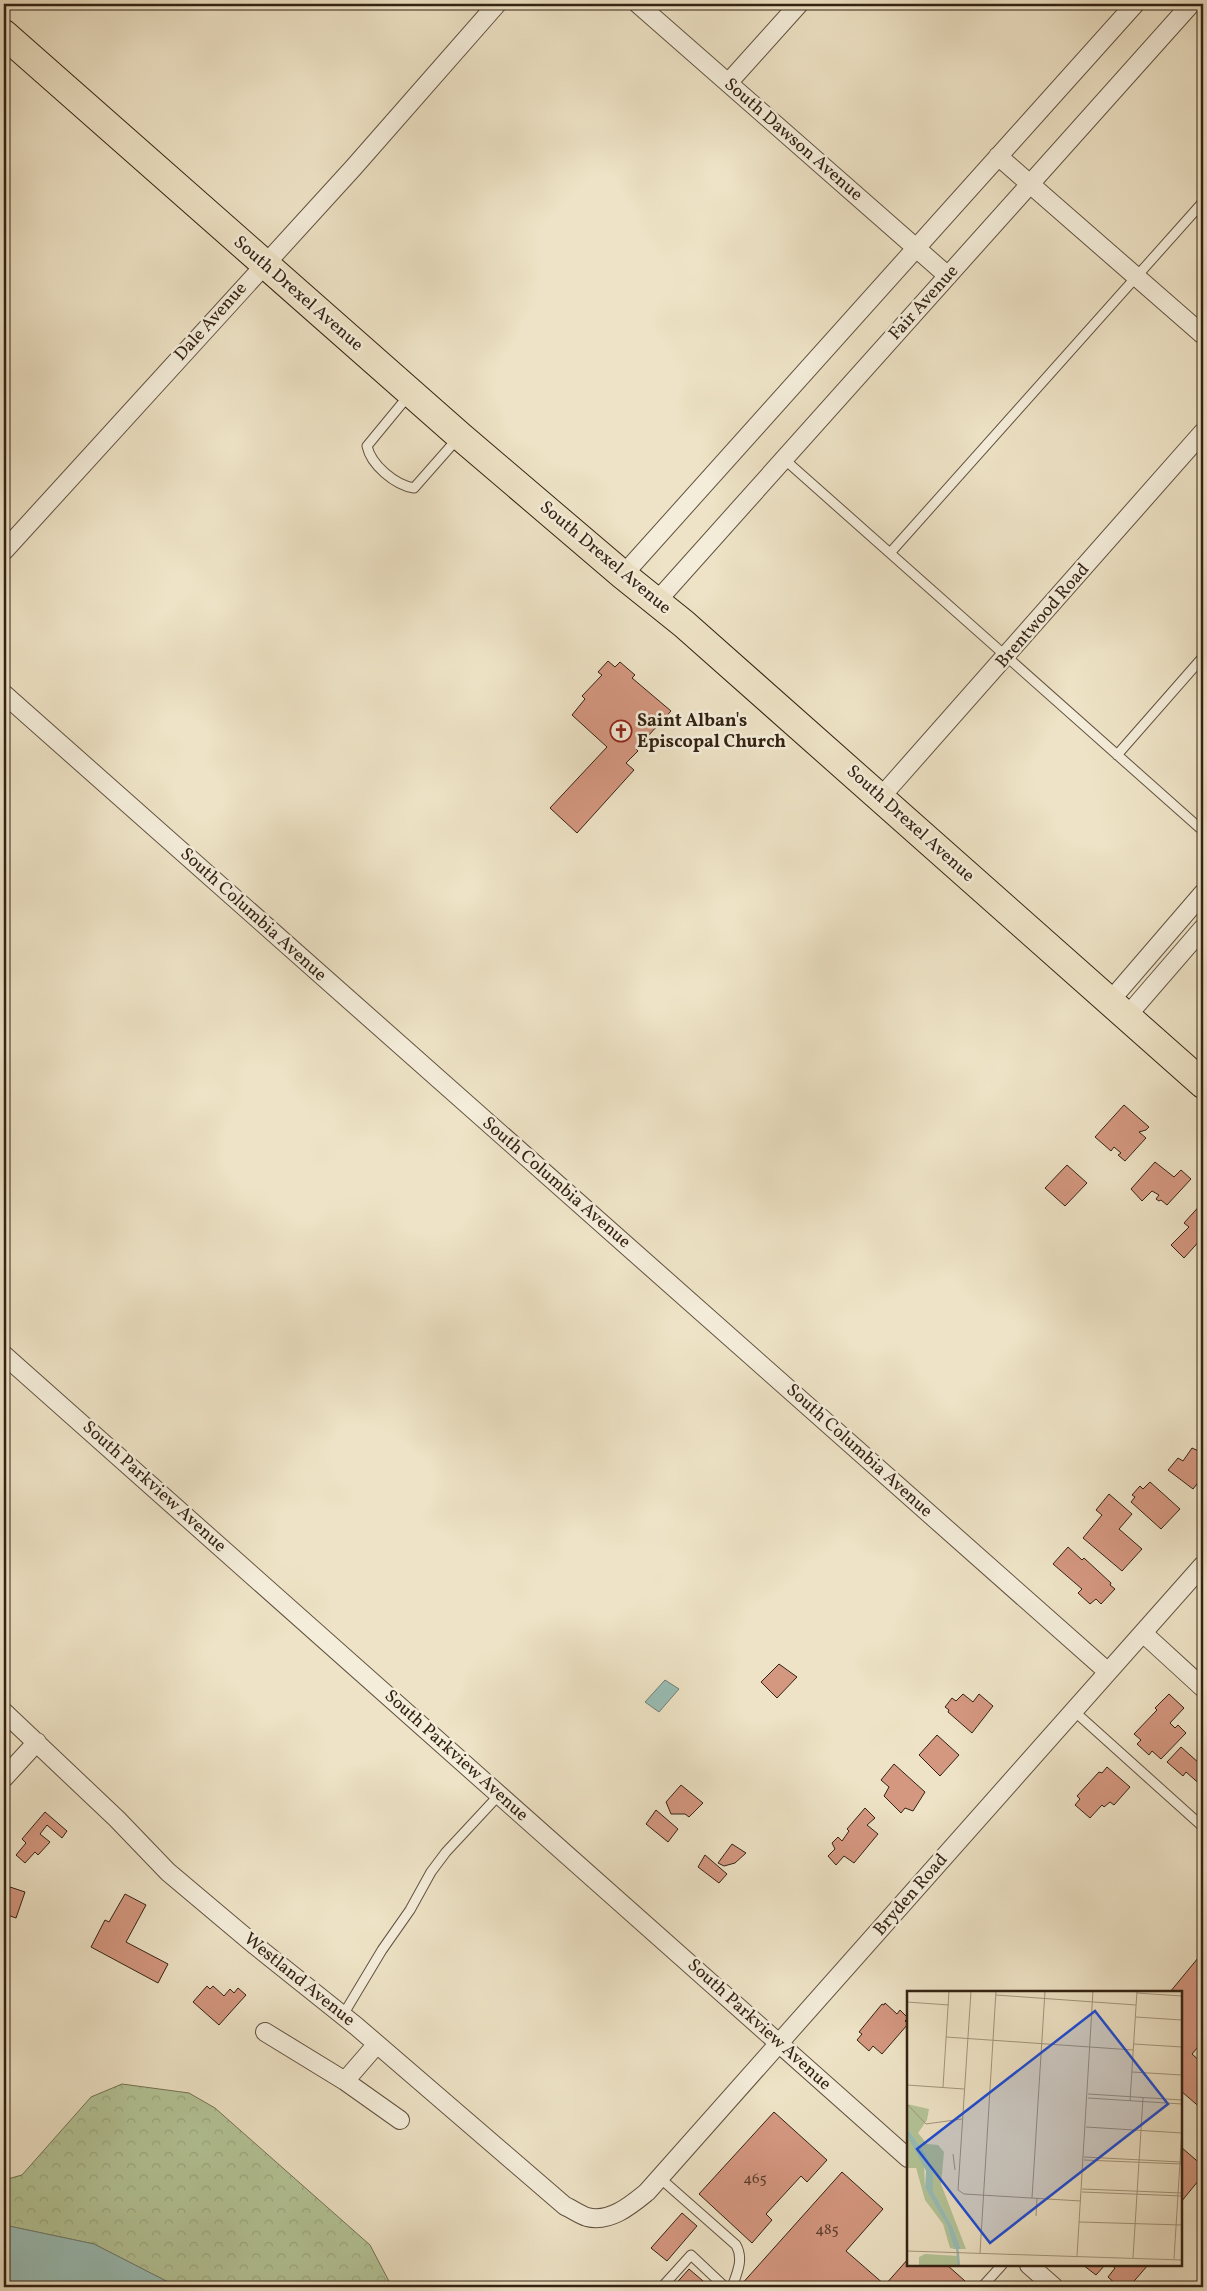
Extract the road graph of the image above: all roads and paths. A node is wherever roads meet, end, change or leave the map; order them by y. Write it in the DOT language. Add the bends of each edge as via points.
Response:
graph roads {
  1 [pos="497,4"];
  2 [pos="638,4"];
  3 [pos="799,4"];
  4 [pos="1135,4"];
  5 [pos="1191,4"];
  6 [pos="4,34"];
  7 [pos="728,83"];
  8 [pos="998,156"];
  9 [pos="1030,184"];
  10 [pos="1203,202"];
  11 [pos="916,248"];
  12 [pos="264,264"];
  13 [pos="948,276"];
  14 [pos="1135,277"];
  15 [pos="1203,335"];
  16 [pos="411,393"];
  17 [pos="1203,432"];
  18 [pos="460,436"];
  19 [pos="784,459"];
  20 [pos="4,551"];
  21 [pos="890,553"];
  22 [pos="622,575"];
  23 [pos="657,601"];
  24 [pos="1007,657"];
  25 [pos="1203,657"];
  26 [pos="4,694"];
  27 [pos="1117,755"];
  28 [pos="880,798"];
  29 [pos="1203,831"];
  30 [pos="1203,892"];
  31 [pos="1203,928"];
  32 [pos="1118,1009"];
  33 [pos="1203,1084"];
  34 [pos="4,1355"];
  35 [pos="1203,1565"];
  36 [pos="1143,1633"];
  37 [pos="1108,1672"];
  38 [pos="1203,1688"];
  39 [pos="1074,1711"];
  40 [pos="4,1712"];
  41 [pos="37,1742"];
  42 [pos="4,1778"];
  43 [pos="499,1795"];
  44 [pos="1203,1827"];
  45 [pos="343,2015"];
  46 [pos="264,2032"];
  47 [pos="377,2044"];
  48 [pos="780,2044"];
  49 [pos="345,2081"];
  50 [pos="400,2120"];
  51 [pos="907,2157"];
  52 [pos="660,2178"];
  53 [pos="612,2216"];
  54 [pos="1001,2266"];
  55 [pos="1030,2266"];
  56 [pos="662,2287"];
  57 [pos="725,2287"];
  58 [pos="732,2287"];
  59 [pos="982,2287"];
  60 [pos="1054,2287"];
  1 -- 12 [label="street, Dale Avenue"];
  2 -- 7 [label="street, South Dawson Avenue"];
  3 -- 7 [label="street"];
  4 -- 8 [label="street"];
  5 -- 9 [label="street, Fair Avenue"];
  6 -- 12 [label="main road, South Drexel Avenue"];
  7 -- 11 [label="street, South Dawson Avenue"];
  8 -- 9 [label="street"];
  8 -- 11 [label="street"];
  9 -- 13 [label="street, Fair Avenue"];
  9 -- 14 [label="street"];
  10 -- 14 [label="lane"];
  11 -- 13 [label="street, South Dawson Avenue"];
  11 -- 22 [label="street"];
  12 -- 16 [label="main road, South Drexel Avenue"];
  12 -- 20 [label="street, Dale Avenue"];
  13 -- 19 [label="street, Fair Avenue"];
  14 -- 15 [label="street"];
  14 -- 21 [label="lane"];
  16 -- 18 [label="main road, South Drexel Avenue"];
  16 -- 18 [label="lane" via="367,446 369,456 393,479 404,487 414,488"];
  17 -- 24 [label="street, Brentwood Road"];
  18 -- 22 [label="main road, South Drexel Avenue"];
  19 -- 21 [label="lane"];
  19 -- 23 [label="street, Fair Avenue"];
  21 -- 24 [label="lane"];
  22 -- 23 [label="main road, South Drexel Avenue"];
  23 -- 28 [label="main road, South Drexel Avenue"];
  24 -- 27 [label="lane"];
  24 -- 28 [label="street, Brentwood Road"];
  25 -- 27 [label="lane"];
  26 -- 37 [label="street, South Columbia Avenue"];
  27 -- 29 [label="lane"];
  28 -- 32 [label="main road, South Drexel Avenue"];
  30 -- 32 [label="street"];
  31 -- 32 [label="street"];
  32 -- 33 [label="main road, South Drexel Avenue"];
  34 -- 43 [label="street, South Parkview Avenue"];
  35 -- 36 [label="street, Bryden Road"];
  36 -- 37 [label="street, Bryden Road"];
  36 -- 38 [label="street"];
  37 -- 39 [label="street, Bryden Road"];
  39 -- 44 [label="lane"];
  39 -- 48 [label="street, Bryden Road"];
  40 -- 41 [label="street, Westland Avenue"];
  41 -- 42 [label="street"];
  41 -- 45 [label="street, Westland Avenue" via="168,1872"];
  43 -- 45 [label="lane" via="431,1872"];
  43 -- 48 [label="street, South Parkview Avenue"];
  45 -- 47 [label="street, Westland Avenue"];
  46 -- 49 [label="street"];
  47 -- 49 [label="street"];
  47 -- 53 [label="street, Westland Avenue" via="565,2206 588,2217"];
  48 -- 51 [label="street, South Parkview Avenue"];
  48 -- 52 [label="street, Bryden Road"];
  49 -- 50 [label="street"];
  52 -- 53 [label="street, Bryden Road" via="648,2192"];
  52 -- 58 [label="lane" via="736,2245 740,2263"];
  54 -- 59 [label="lane"];
  55 -- 60 [label="street"];
  56 -- 57 [label="lane" via="691,2255"];
}
